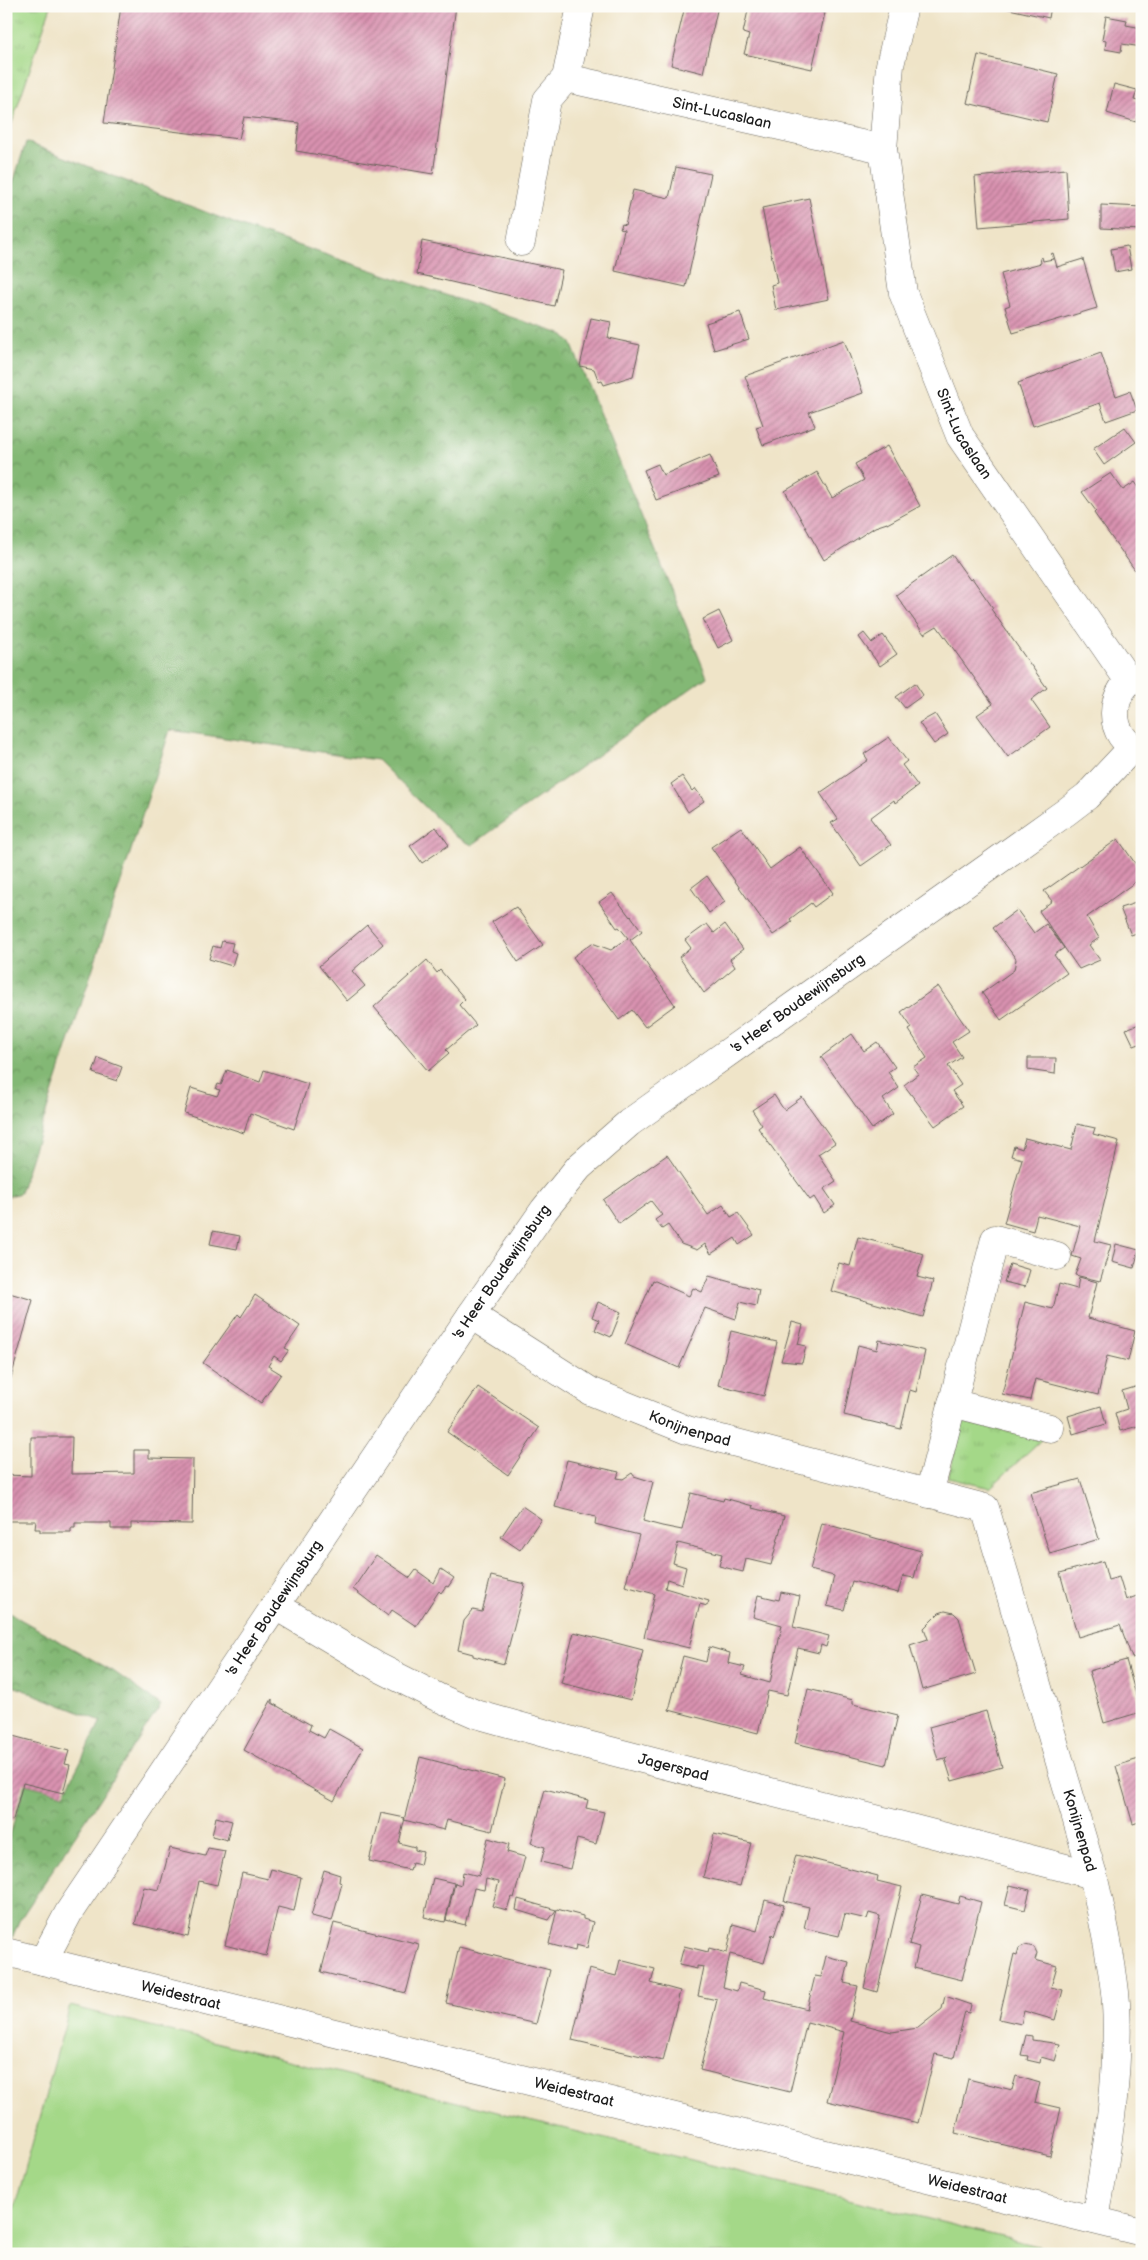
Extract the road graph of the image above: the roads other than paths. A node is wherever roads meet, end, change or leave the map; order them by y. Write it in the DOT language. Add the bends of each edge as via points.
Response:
graph roads {
  1 [pos="581,6"];
  2 [pos="904,6"];
  3 [pos="566,78"];
  4 [pos="883,149"];
  5 [pos="521,242"];
  6 [pos="1135,677"];
  7 [pos="1137,749"];
  8 [pos="1057,1256"];
  9 [pos="471,1315"];
  10 [pos="952,1403"];
  11 [pos="1050,1428"];
  12 [pos="928,1494"];
  13 [pos="276,1606"];
  14 [pos="1093,1875"];
  15 [pos="6,1952"];
  16 [pos="43,1961"];
  17 [pos="1095,2220"];
  18 [pos="1142,2232"];
  1 -- 3 [label="street"];
  2 -- 4 [label="street, Sint-Lucaslaan" via="890,65"];
  3 -- 4 [label="street, Sint-Lucaslaan"];
  3 -- 5 [label="street" via="547,100"];
  4 -- 6 [label="street, Sint-Lucaslaan" via="902,293 960,436"];
  6 -- 7 [label="street, Sint-Lucaslaan" via="1122,688 1114,710 1115,724 1125,741"];
  7 -- 9 [label="street, 's Heer Boudewijnsburg" via="1066,812 629,1123 579,1167 544,1210"];
  8 -- 10 [label="street" via="996,1239"];
  9 -- 12 [label="street, Konijnenpad" via="590,1391 687,1430"];
  9 -- 13 [label="street, 's Heer Boudewijnsburg"];
  10 -- 11 [label="street"];
  10 -- 12 [label="street"];
  12 -- 14 [label="street, Konijnenpad" via="985,1508"];
  13 -- 14 [label="street, Jagerspad" via="378,1667 476,1714"];
  13 -- 16 [label="street, 's Heer Boudewijnsburg" via="69,1912"];
  14 -- 17 [label="street, Konijnenpad" via="1116,2003 1109,2137"];
  15 -- 16 [label="street, Weidestraat"];
  16 -- 17 [label="street, Weidestraat"];
  17 -- 18 [label="street, Weidestraat"];
}
